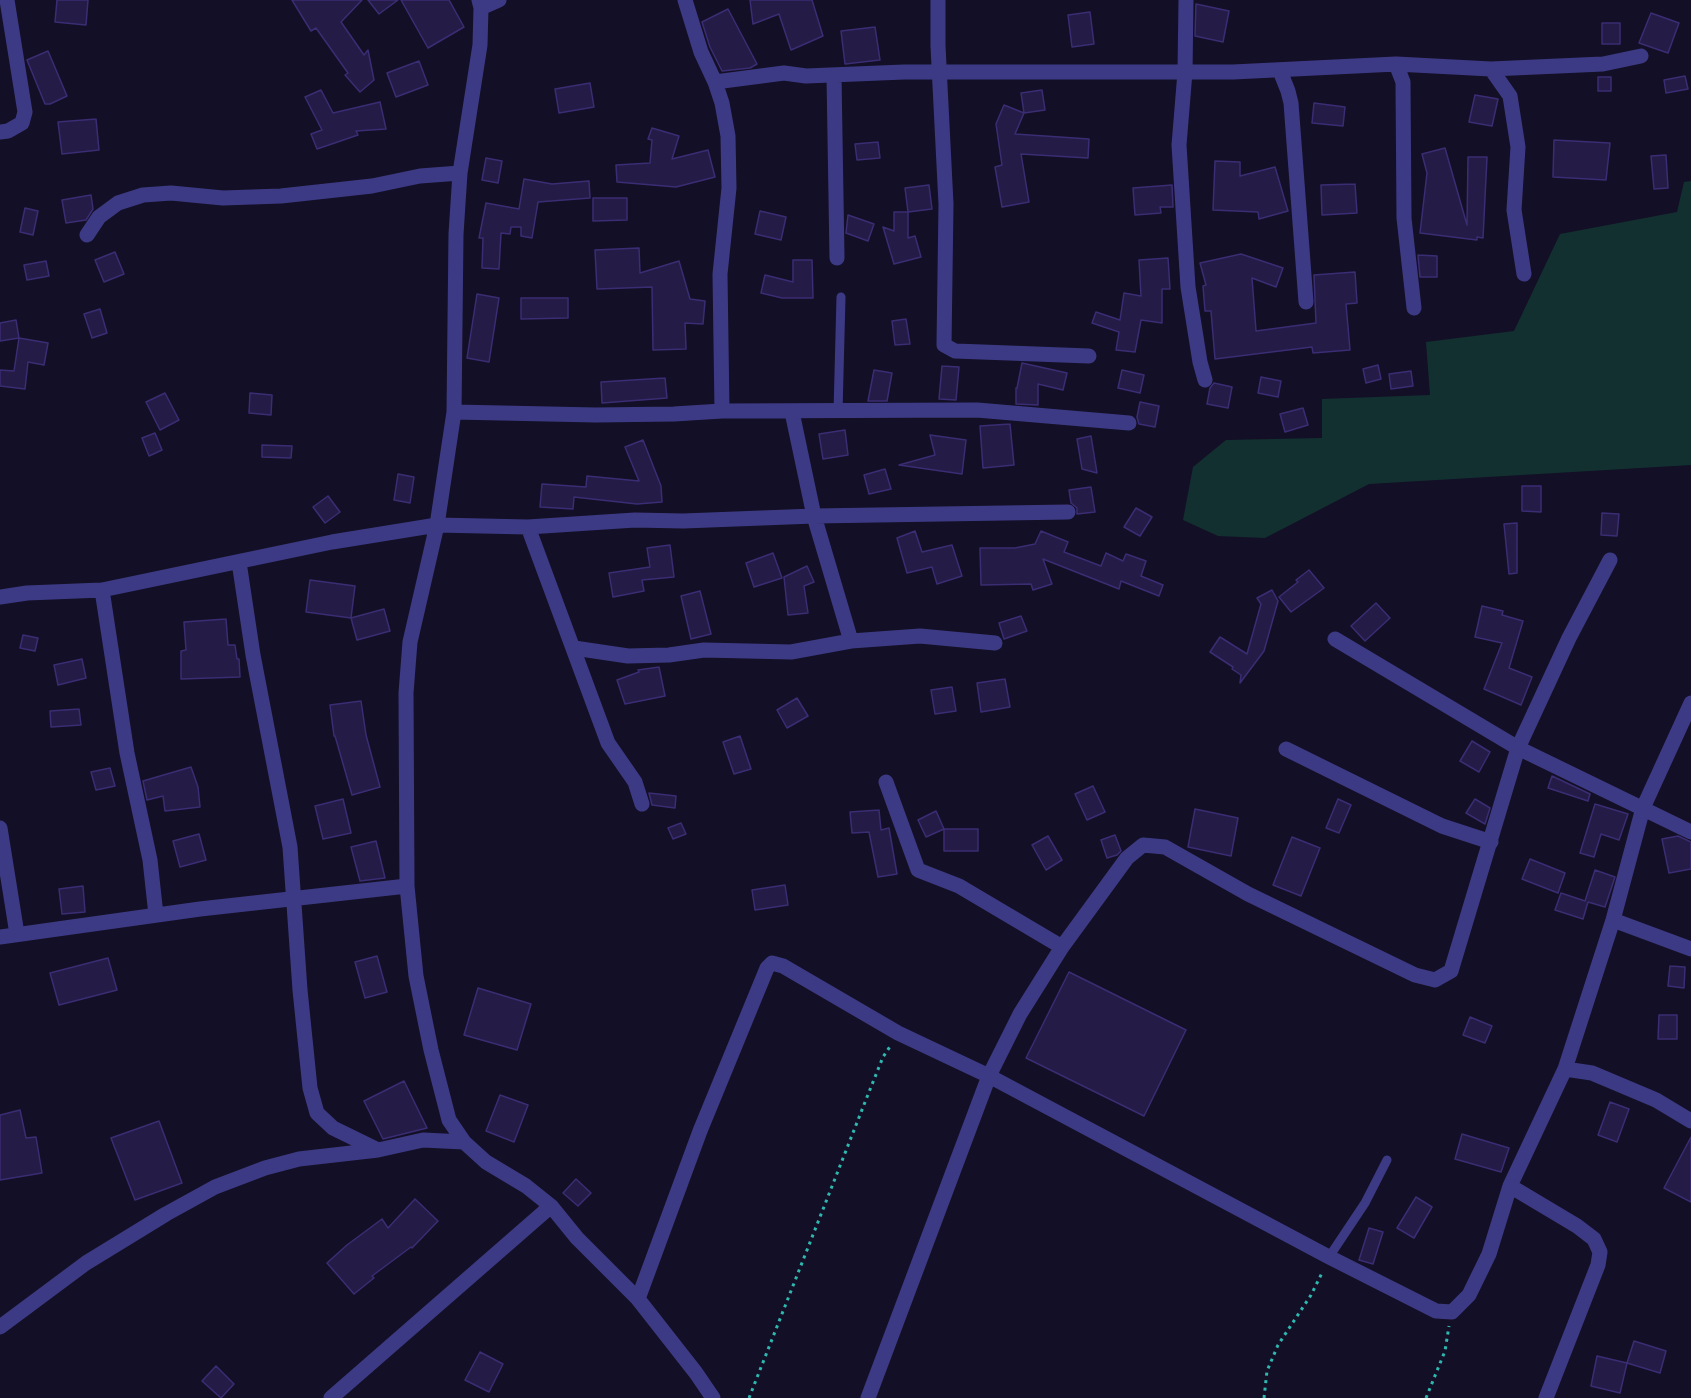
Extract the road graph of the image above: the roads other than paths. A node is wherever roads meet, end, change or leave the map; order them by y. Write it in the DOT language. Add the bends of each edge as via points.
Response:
graph roads {
  1 [pos="7,0"];
  2 [pos="499,0"];
  3 [pos="685,0"];
  4 [pos="939,0"];
  5 [pos="1186,0"];
  6 [pos="480,4"];
  7 [pos="6,31"];
  8 [pos="1641,56"];
  9 [pos="1396,64"];
  10 [pos="1491,69"];
  11 [pos="1280,71"];
  12 [pos="939,72"];
  13 [pos="1185,72"];
  14 [pos="834,76"];
  15 [pos="715,82"];
  16 [pos="0,132"];
  17 [pos="460,172"];
  18 [pos="87,235"];
  19 [pos="837,258"];
  20 [pos="1524,274"];
  21 [pos="841,297"];
  22 [pos="1306,302"];
  23 [pos="1414,308"];
  24 [pos="1089,356"];
  25 [pos="1205,380"];
  26 [pos="722,411"];
  27 [pos="454,412"];
  28 [pos="792,412"];
  29 [pos="838,412"];
  30 [pos="1129,423"];
  31 [pos="1068,512"];
  32 [pos="814,516"];
  33 [pos="437,525"];
  34 [pos="528,527"];
  35 [pos="1610,560"];
  36 [pos="239,562"];
  37 [pos="102,590"];
  38 [pos="0,597"];
  39 [pos="1335,639"];
  40 [pos="851,640"];
  41 [pos="995,643"];
  42 [pos="574,648"];
  43 [pos="1691,703"];
  44 [pos="1518,748"];
  45 [pos="1286,749"];
  46 [pos="886,782"];
  47 [pos="642,804"];
  48 [pos="1643,808"];
  49 [pos="0,828"];
  50 [pos="1691,832"];
  51 [pos="1491,842"];
  52 [pos="407,886"];
  53 [pos="295,897"];
  54 [pos="156,915"];
  55 [pos="1613,920"];
  56 [pos="17,934"];
  57 [pos="0,937"];
  58 [pos="1062,947"];
  59 [pos="1691,949"];
  60 [pos="1564,1069"];
  61 [pos="989,1077"];
  62 [pos="1691,1121"];
  63 [pos="464,1142"];
  64 [pos="378,1150"];
  65 [pos="1387,1160"];
  66 [pos="1510,1186"];
  67 [pos="552,1206"];
  68 [pos="1329,1257"];
  69 [pos="638,1299"];
  70 [pos="0,1327"];
  71 [pos="331,1398"];
  72 [pos="713,1398"];
  73 [pos="868,1398"];
  74 [pos="1546,1398"];
  1 -- 7 [label="street"];
  2 -- 6 [label="street"];
  3 -- 15 [label="street"];
  4 -- 12 [label="street"];
  5 -- 13 [label="street"];
  6 -- 17 [label="street" via="480,45"];
  7 -- 16 [label="street" via="25,112 22,123"];
  8 -- 10 [label="street" via="1603,64"];
  9 -- 10 [label="street"];
  9 -- 11 [label="street"];
  9 -- 23 [label="street" via="1403,81 1404,218"];
  10 -- 20 [label="street" via="1510,96 1512,107 1518,147 1514,210"];
  11 -- 13 [label="street"];
  11 -- 22 [label="street" via="1290,103"];
  12 -- 13 [label="street"];
  12 -- 14 [label="street"];
  12 -- 24 [label="street" via="946,204 944,345 955,351"];
  13 -- 25 [label="street" via="1179,145 1184,228 1188,287"];
  14 -- 15 [label="street" via="784,73"];
  14 -- 19 [label="street"];
  15 -- 26 [label="street" via="728,135 729,188 720,274"];
  17 -- 18 [label="street" via="281,196 143,195 118,203 99,217"];
  17 -- 27 [label="street"];
  21 -- 29 [label="lane"];
  26 -- 27 [label="street" via="608,415"];
  26 -- 28 [label="street"];
  27 -- 33 [label="street"];
  28 -- 29 [label="street"];
  28 -- 32 [label="street"];
  29 -- 30 [label="street" via="977,410"];
  31 -- 32 [label="street"];
  32 -- 34 [label="street"];
  32 -- 40 [label="street"];
  33 -- 34 [label="street"];
  33 -- 36 [label="street"];
  33 -- 52 [label="street" via="410,642 405,693"];
  34 -- 42 [label="street"];
  35 -- 44 [label="street"];
  36 -- 37 [label="street"];
  36 -- 53 [label="street" via="290,847"];
  37 -- 38 [label="street"];
  37 -- 54 [label="street" via="126,753 150,860"];
  39 -- 44 [label="street"];
  40 -- 41 [label="street" via="920,636"];
  40 -- 42 [label="street" via="791,652 704,650 628,656"];
  42 -- 47 [label="street" via="608,743 635,782"];
  43 -- 48 [label="street"];
  44 -- 48 [label="street"];
  44 -- 51 [label="street"];
  45 -- 51 [label="street" via="1442,826"];
  46 -- 58 [label="street" via="918,870 959,886"];
  48 -- 50 [label="street"];
  48 -- 55 [label="street"];
  49 -- 56 [label="street"];
  51 -- 58 [label="street" via="1451,971 1436,980 1415,975 1165,848 1143,845 1127,858"];
  52 -- 53 [label="street"];
  52 -- 63 [label="street" via="416,975 431,1050 449,1120"];
  53 -- 54 [label="street"];
  53 -- 64 [label="street" via="300,990 310,1088 317,1113 333,1128"];
  54 -- 56 [label="street"];
  55 -- 59 [label="street"];
  55 -- 60 [label="street"];
  56 -- 57 [label="street"];
  58 -- 61 [label="street" via="1020,1014"];
  60 -- 62 [label="street" via="1593,1073 1656,1100"];
  60 -- 66 [label="street"];
  61 -- 68 [label="street"];
  61 -- 69 [label="street" via="898,1033 772,963 700,1131"];
  61 -- 73 [label="street"];
  63 -- 64 [label="street" via="423,1140"];
  63 -- 67 [label="street" via="486,1162"];
  64 -- 70 [label="street" via="299,1159 215,1187 86,1263"];
  65 -- 68 [label="lane" via="1365,1203"];
  66 -- 68 [label="street" via="1489,1254 1469,1295 1452,1312 1436,1311"];
  66 -- 74 [label="street" via="1577,1226 1594,1239 1600,1252"];
  67 -- 69 [label="street" via="577,1238"];
  67 -- 71 [label="street"];
  69 -- 72 [label="street"];
}
